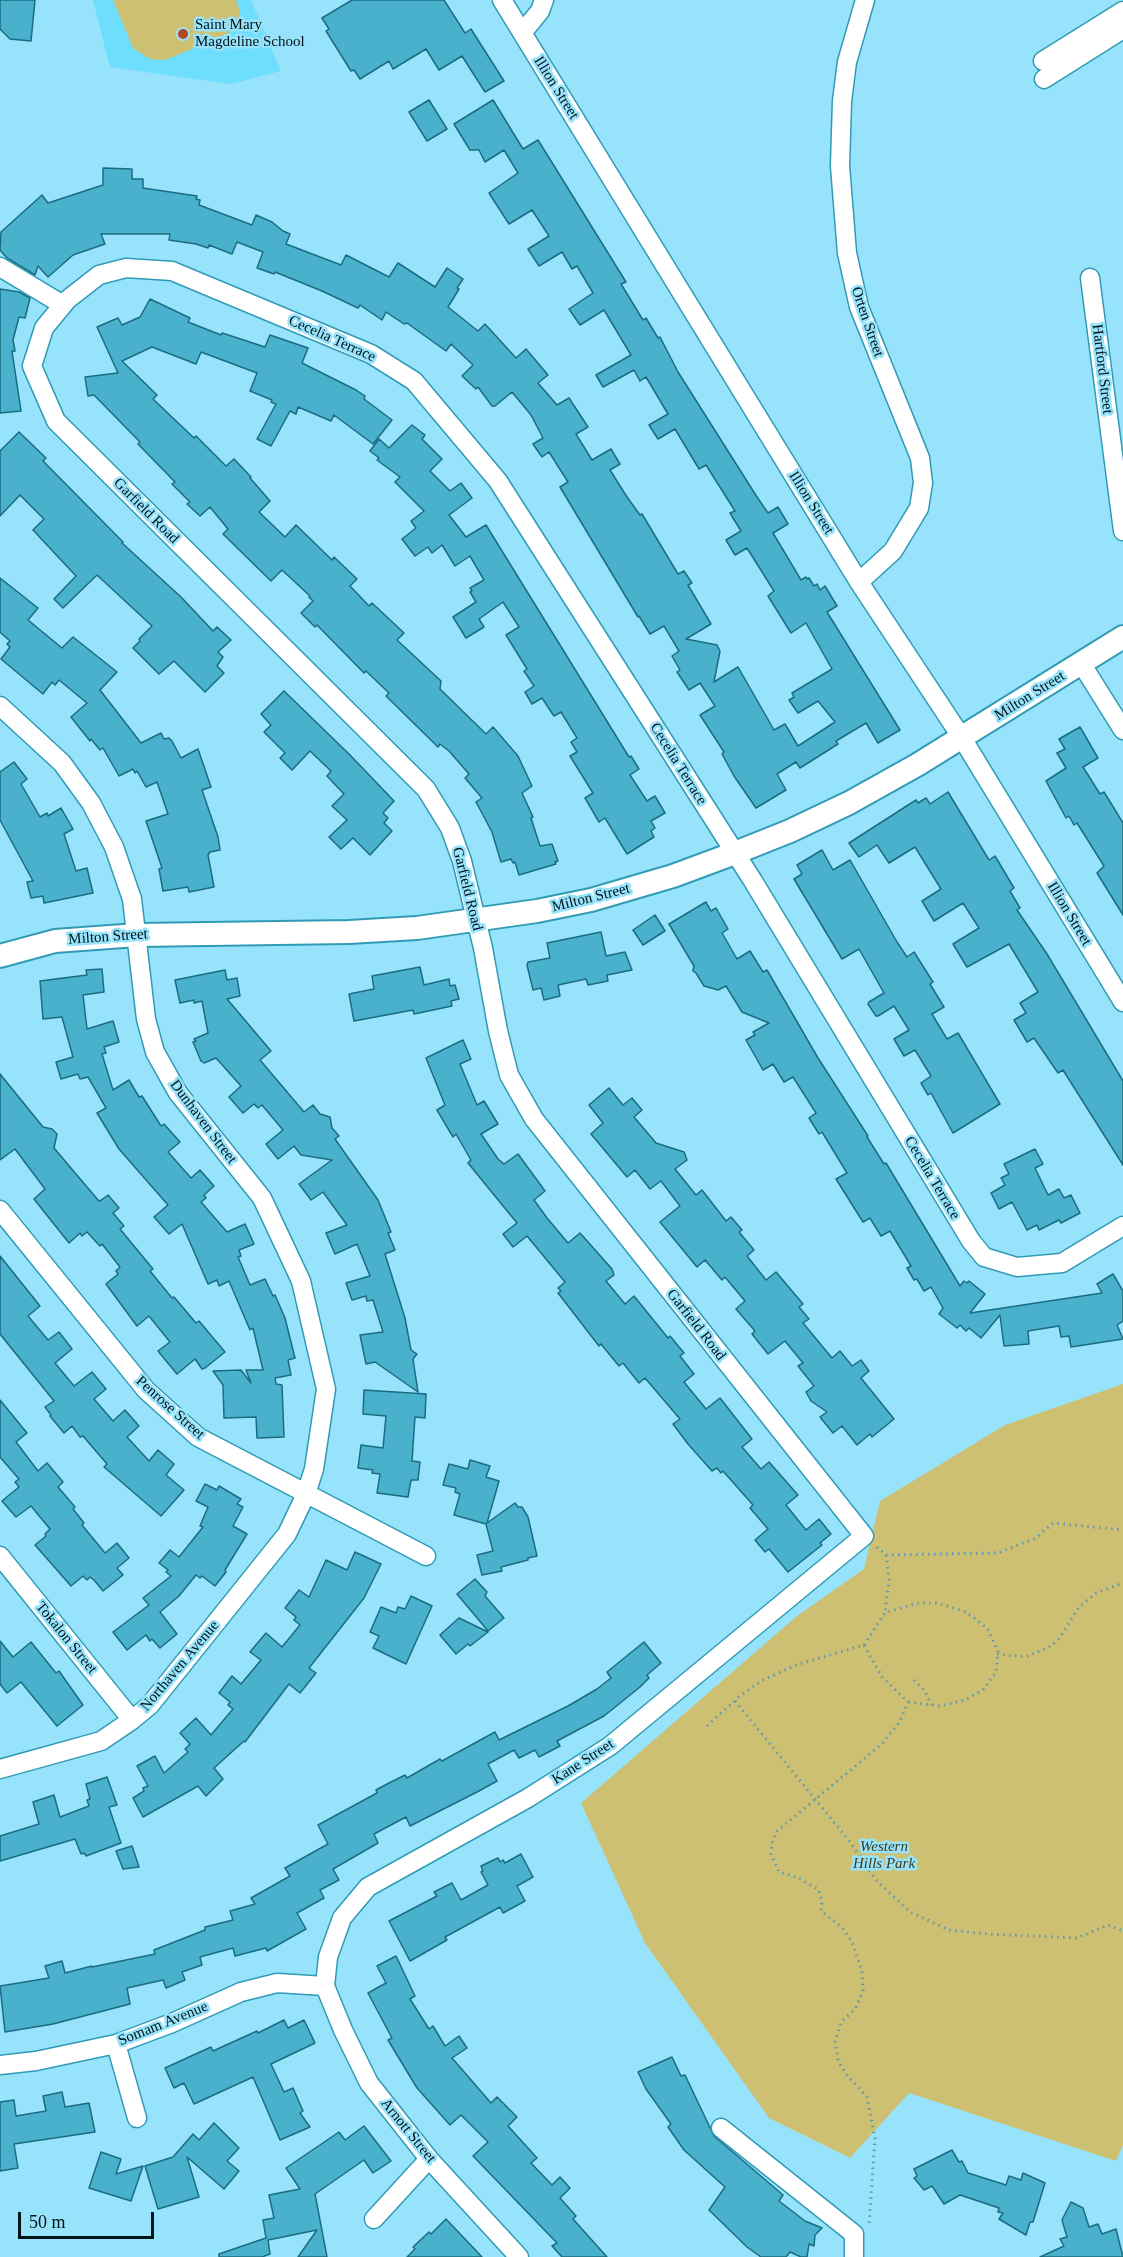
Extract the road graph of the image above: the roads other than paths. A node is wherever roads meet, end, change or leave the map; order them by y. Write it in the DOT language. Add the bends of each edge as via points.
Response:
graph roads {
  1 [pos="502,0"];
  2 [pos="544,0"];
  3 [pos="865,0"];
  4 [pos="1123,11"];
  5 [pos="1123,29"];
  6 [pos="522,33"];
  7 [pos="0,267"];
  8 [pos="172,271"];
  9 [pos="1090,278"];
  10 [pos="63,305"];
  11 [pos="1123,531"];
  12 [pos="859,582"];
  13 [pos="1123,638"];
  14 [pos="1081,663"];
  15 [pos="0,706"];
  16 [pos="1123,730"];
  17 [pos="962,738"];
  18 [pos="735,853"];
  19 [pos="475,921"];
  20 [pos="136,935"];
  21 [pos="0,956"];
  22 [pos="1123,1002"];
  23 [pos="0,1210"];
  24 [pos="1123,1226"];
  25 [pos="306,1494"];
  26 [pos="864,1536"];
  27 [pos="0,1556"];
  28 [pos="426,1556"];
  29 [pos="132,1720"];
  30 [pos="0,1769"];
  31 [pos="325,1986"];
  32 [pos="116,2044"];
  33 [pos="0,2065"];
  34 [pos="137,2118"];
  35 [pos="722,2128"];
  36 [pos="429,2159"];
  37 [pos="374,2219"];
  38 [pos="519,2257"];
  39 [pos="854,2257"];
  1 -- 6 [label="street, Illion Street"];
  2 -- 6 [label="street"];
  3 -- 12 [label="street, Orten Street" via="847,62 842,101 840,166 847,253 859,307 920,458 923,483 919,508 893,551"];
  4 -- 5 [label="street" via="1043,70"];
  6 -- 12 [label="street, Illion Street"];
  7 -- 10 [label="street"];
  8 -- 10 [label="street, Garfield Road" via="126,268 99,275"];
  8 -- 18 [label="street, Cecelia Terrace" via="371,354 414,381 498,481"];
  9 -- 11 [label="street, Hartford Street"];
  10 -- 19 [label="street, Garfield Road" via="44,328 32,366 56,421 426,789 450,828 462,861"];
  12 -- 17 [label="street, Illion Street"];
  13 -- 14 [label="main road, Milton Street"];
  14 -- 16 [label="street"];
  14 -- 17 [label="main road, Milton Street"];
  15 -- 20 [label="street, Dunhaven Street" via="62,763 91,803 114,847 132,899"];
  17 -- 18 [label="main road, Milton Street" via="849,803"];
  17 -- 22 [label="street, Illion Street"];
  18 -- 19 [label="main road, Milton Street" via="591,900"];
  18 -- 24 [label="street, Cecelia Terrace" via="970,1241 984,1257 1017,1267 1062,1263"];
  19 -- 20 [label="main road, Milton Street" via="349,932"];
  19 -- 26 [label="street, Garfield Road" via="509,1075 534,1119"];
  20 -- 21 [label="main road, Milton Street" via="55,941"];
  20 -- 25 [label="street, Dunhaven Street" via="146,1019 155,1052 178,1093 262,1198 301,1281 326,1389 314,1470"];
  23 -- 25 [label="street, Penrose Street" via="146,1390 198,1437"];
  25 -- 28 [label="street, Penrose Street"];
  25 -- 29 [label="street, Northaven Avenue" via="287,1534 150,1705"];
  26 -- 31 [label="street, Kane Street" via="610,1746 528,1798 368,1887 342,1918 328,1957"];
  27 -- 29 [label="street, Tokalon Street"];
  29 -- 30 [label="street, Northaven Avenue" via="101,1740"];
  31 -- 32 [label="street, Somam Avenue" via="276,1983 241,1992"];
  31 -- 36 [label="street, Arnott Street" via="369,2083"];
  32 -- 33 [label="street, Somam Avenue"];
  32 -- 34 [label="street"];
  35 -- 39 [label="street" via="854,2234"];
  36 -- 37 [label="street"];
  36 -- 38 [label="street, Arnott Street"];
}
